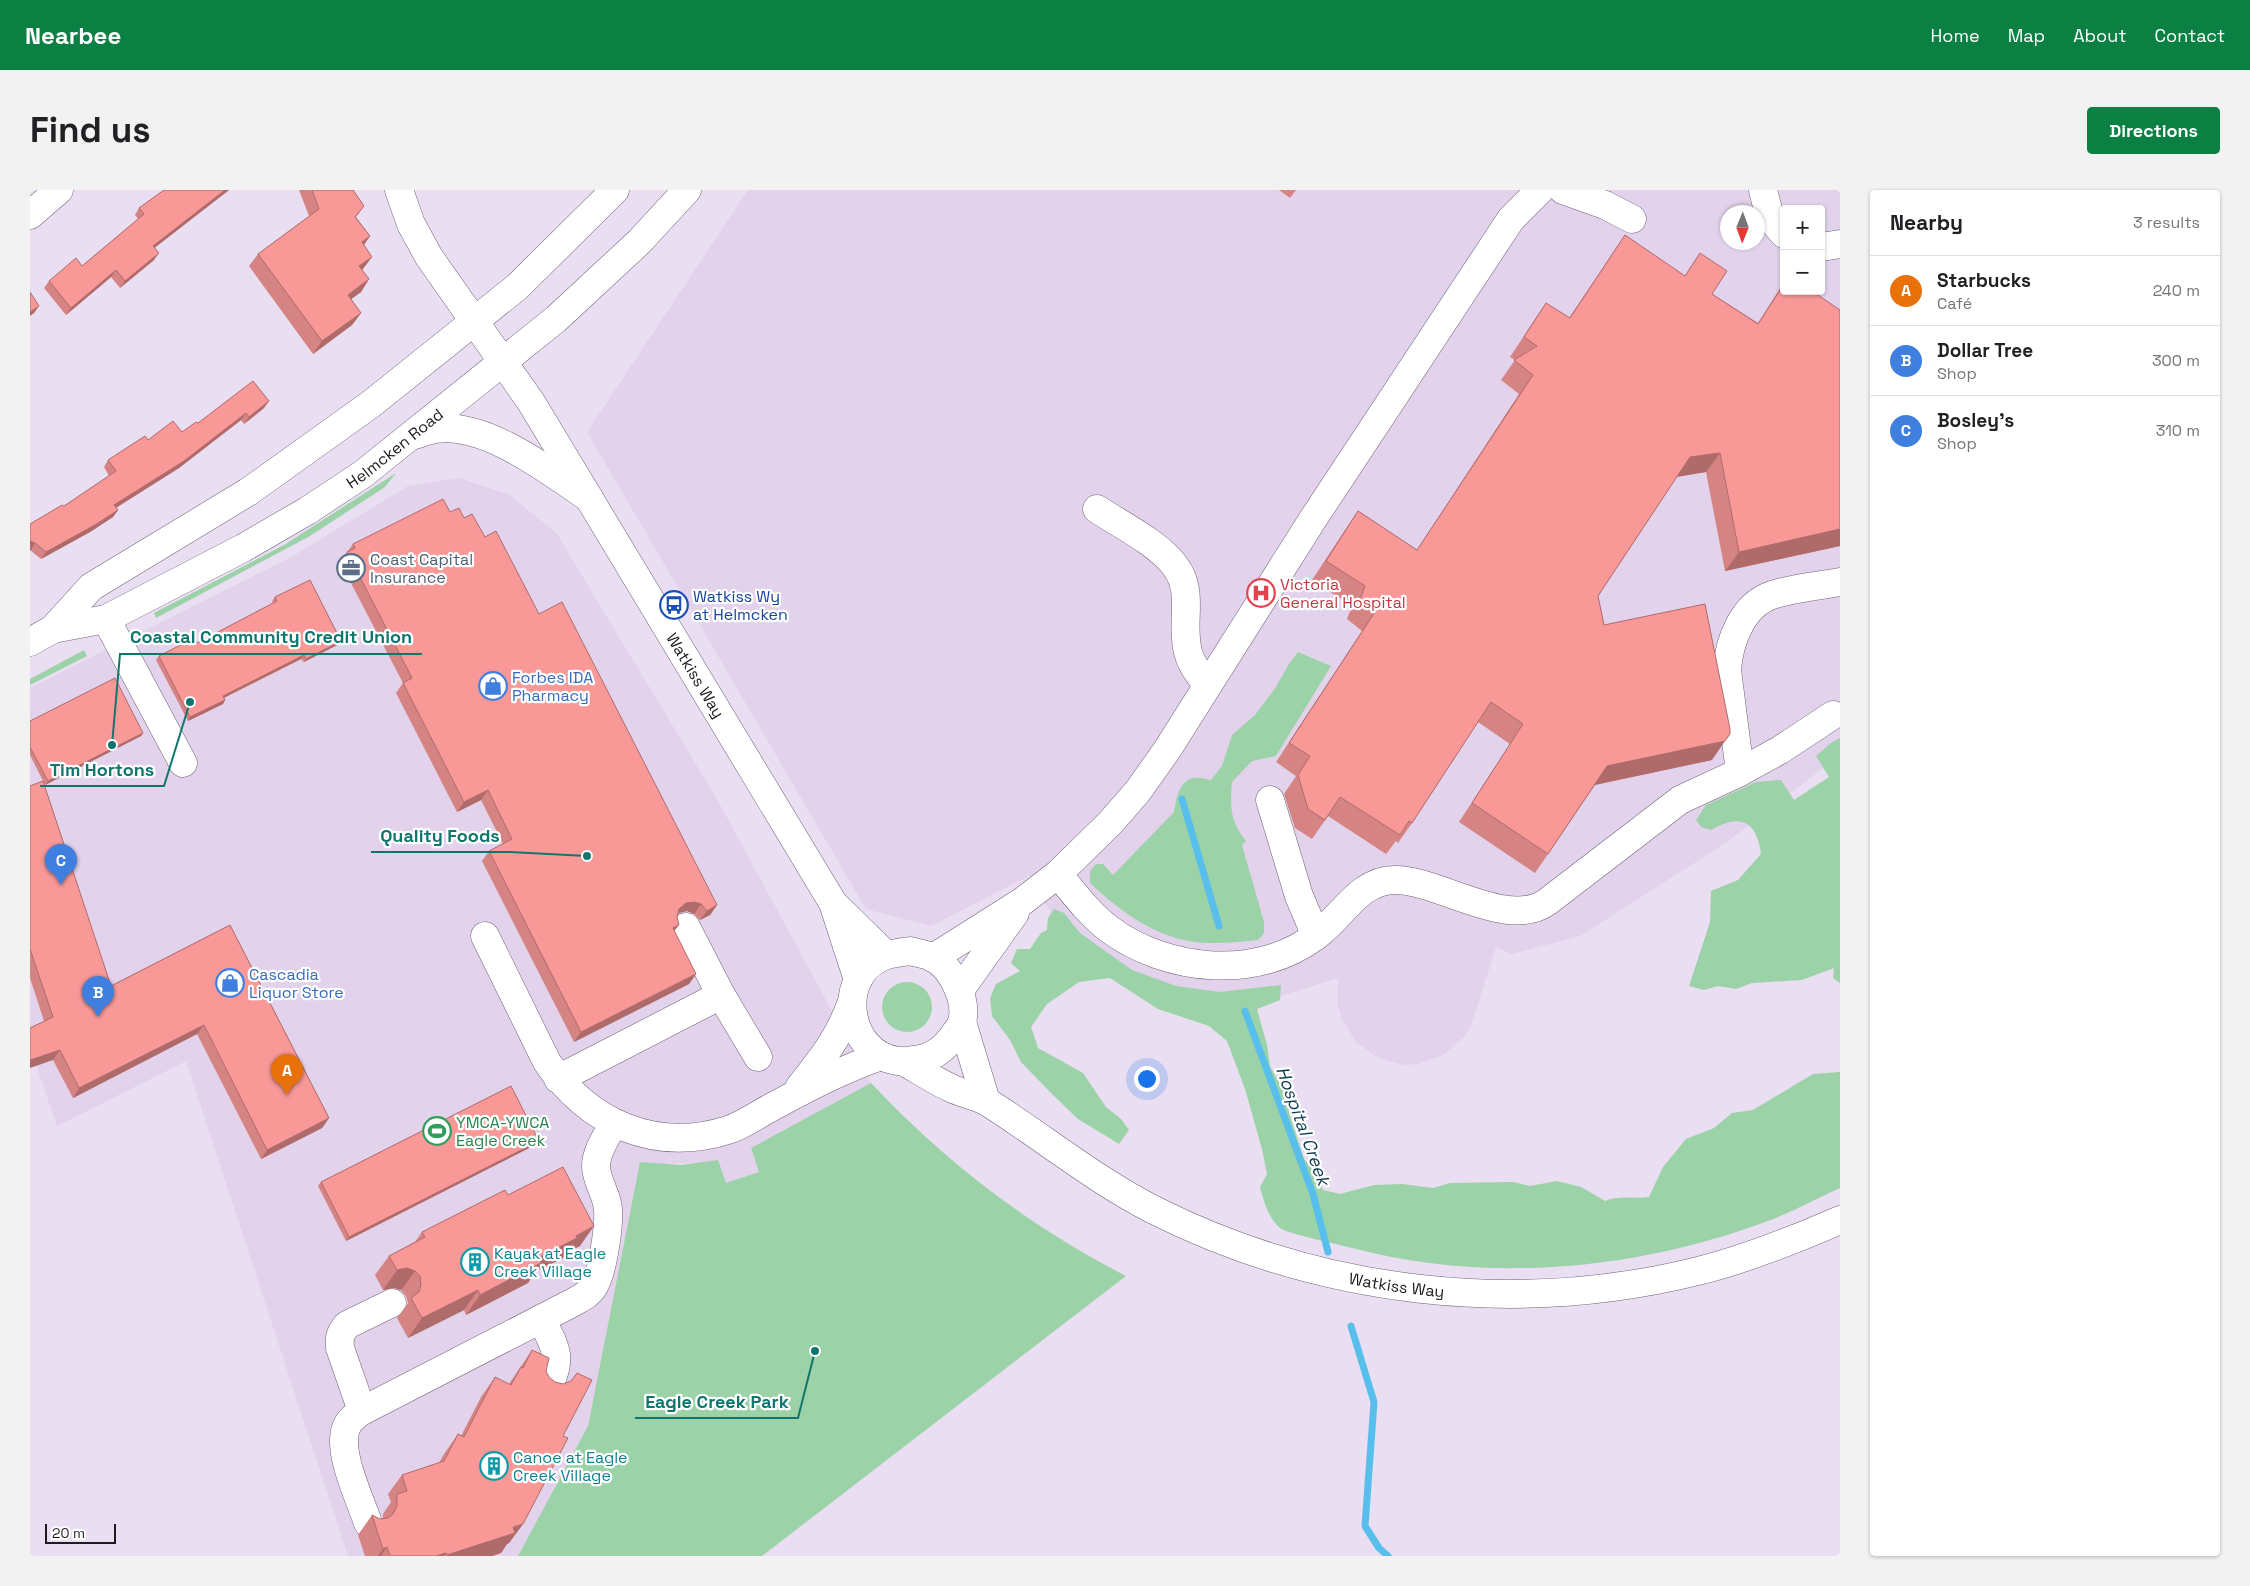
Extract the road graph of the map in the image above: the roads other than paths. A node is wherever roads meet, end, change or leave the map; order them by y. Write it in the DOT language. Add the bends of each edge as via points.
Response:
graph roads {
  1 [pos="59,190"];
  2 [pos="399,190"];
  3 [pos="615,190"];
  4 [pos="687,190"];
  5 [pos="1540,190"];
  6 [pos="1563,190"];
  7 [pos="1763,190"];
  8 [pos="30,215"];
  9 [pos="1632,219"];
  10 [pos="1780,229"];
  11 [pos="1840,244"];
  12 [pos="1825,246"];
  13 [pos="474,323"];
  14 [pos="502,362"];
  15 [pos="410,436"];
  16 [pos="590,498"];
  17 [pos="1097,509"];
  18 [pos="1840,582"];
  19 [pos="106,619"];
  20 [pos="41,635"];
  21 [pos="1207,685"];
  22 [pos="1833,715"];
  23 [pos="183,763"];
  24 [pos="1740,772"];
  25 [pos="1270,800"];
  26 [pos="1058,874"];
  27 [pos="1023,902"];
  28 [pos="833,903"];
  29 [pos="686,927"];
  30 [pos="486,936"];
  31 [pos="1316,936"];
  32 [pos="886,955"];
  33 [pos="933,958"];
  34 [pos="960,990"];
  35 [pos="855,992"];
  36 [pos="721,995"];
  37 [pos="962,1022"];
  38 [pos="758,1057"];
  39 [pos="892,1058"];
  40 [pos="558,1079"];
  41 [pos="792,1096"];
  42 [pos="986,1101"];
  43 [pos="614,1124"];
  44 [pos="1840,1220"];
  45 [pos="392,1303"];
  46 [pos="541,1319"];
  47 [pos="548,1388"];
  48 [pos="362,1411"];
  49 [pos="368,1523"];
  1 -- 8 [label="street"];
  2 -- 13 [label="street, Watkiss Way" via="411,224 429,256"];
  3 -- 13 [label="street, Helmcken Road" via="517,287"];
  4 -- 14 [label="street, Helmcken Road" via="639,242"];
  5 -- 21 [label="street" via="1511,219 1429,331 1280,558"];
  6 -- 9 [label="street"];
  7 -- 10 [label="street" via="1770,218"];
  11 -- 12 [label="street"];
  13 -- 14 [label="street, Watkiss Way"];
  13 -- 20 [label="street, Helmcken Road" via="371,404 248,492 91,587"];
  14 -- 15 [label="street, Helmcken Road"];
  14 -- 16 [label="street, Watkiss Way" via="531,402"];
  15 -- 16 [label="street" via="437,429 456,429 483,436 521,452"];
  15 -- 19 [label="street, Helmcken Road" via="363,474 307,511"];
  16 -- 28 [label="street, Watkiss Way"];
  17 -- 21 [label="street" via="1158,549 1176,567 1186,590 1188,652"];
  18 -- 24 [label="street" via="1771,595 1757,604 1739,625 1728,654 1727,670"];
  19 -- 20 [label="street, Helmcken Road"];
  19 -- 23 [label="street"];
  21 -- 26 [label="street" via="1138,791"];
  22 -- 24 [label="street"];
  24 -- 31 [label="street" via="1680,800 1541,906 1523,911 1506,910 1412,881 1378,882 1363,889"];
  25 -- 31 [label="street" via="1299,896"];
  26 -- 27 [label="street"];
  26 -- 31 [label="street" via="1107,928 1144,950 1180,961 1213,965 1258,962 1289,951"];
  27 -- 33 [label="street"];
  27 -- 34 [label="street"];
  28 -- 32 [label="street, Watkiss Way"];
  28 -- 35 [label="street, Watkiss Way"];
  29 -- 36 [label="street"];
  30 -- 40 [label="street"];
  32 -- 33 [label="street" via="910,951"];
  32 -- 35 [label="street" via="870,965"];
  33 -- 34 [label="street" via="950,971"];
  34 -- 37 [label="street"];
  35 -- 39 [label="street" via="854,1025 865,1043"];
  35 -- 41 [label="street" via="842,1029"];
  36 -- 38 [label="street"];
  36 -- 40 [label="street"];
  37 -- 39 [label="street" via="939,1052 923,1060"];
  37 -- 42 [label="street"];
  39 -- 41 [label="street" via="855,1065"];
  39 -- 42 [label="street, Watkiss Way" via="951,1088"];
  40 -- 43 [label="street" via="579,1100"];
  41 -- 43 [label="street" via="728,1130 710,1134 668,1137"];
  42 -- 44 [label="street, Watkiss Way" via="1116,1188 1192,1228 1250,1251 1304,1267 1387,1285 1500,1294 1600,1289 1698,1271 1794,1240"];
  43 -- 46 [label="street" via="597,1160 598,1177 609,1214 598,1278 587,1294"];
  45 -- 48 [label="street" via="347,1326 339,1338"];
  46 -- 47 [label="street" via="558,1361"];
  46 -- 48 [label="street"];
  48 -- 49 [label="street" via="346,1428 344,1450"];
}
